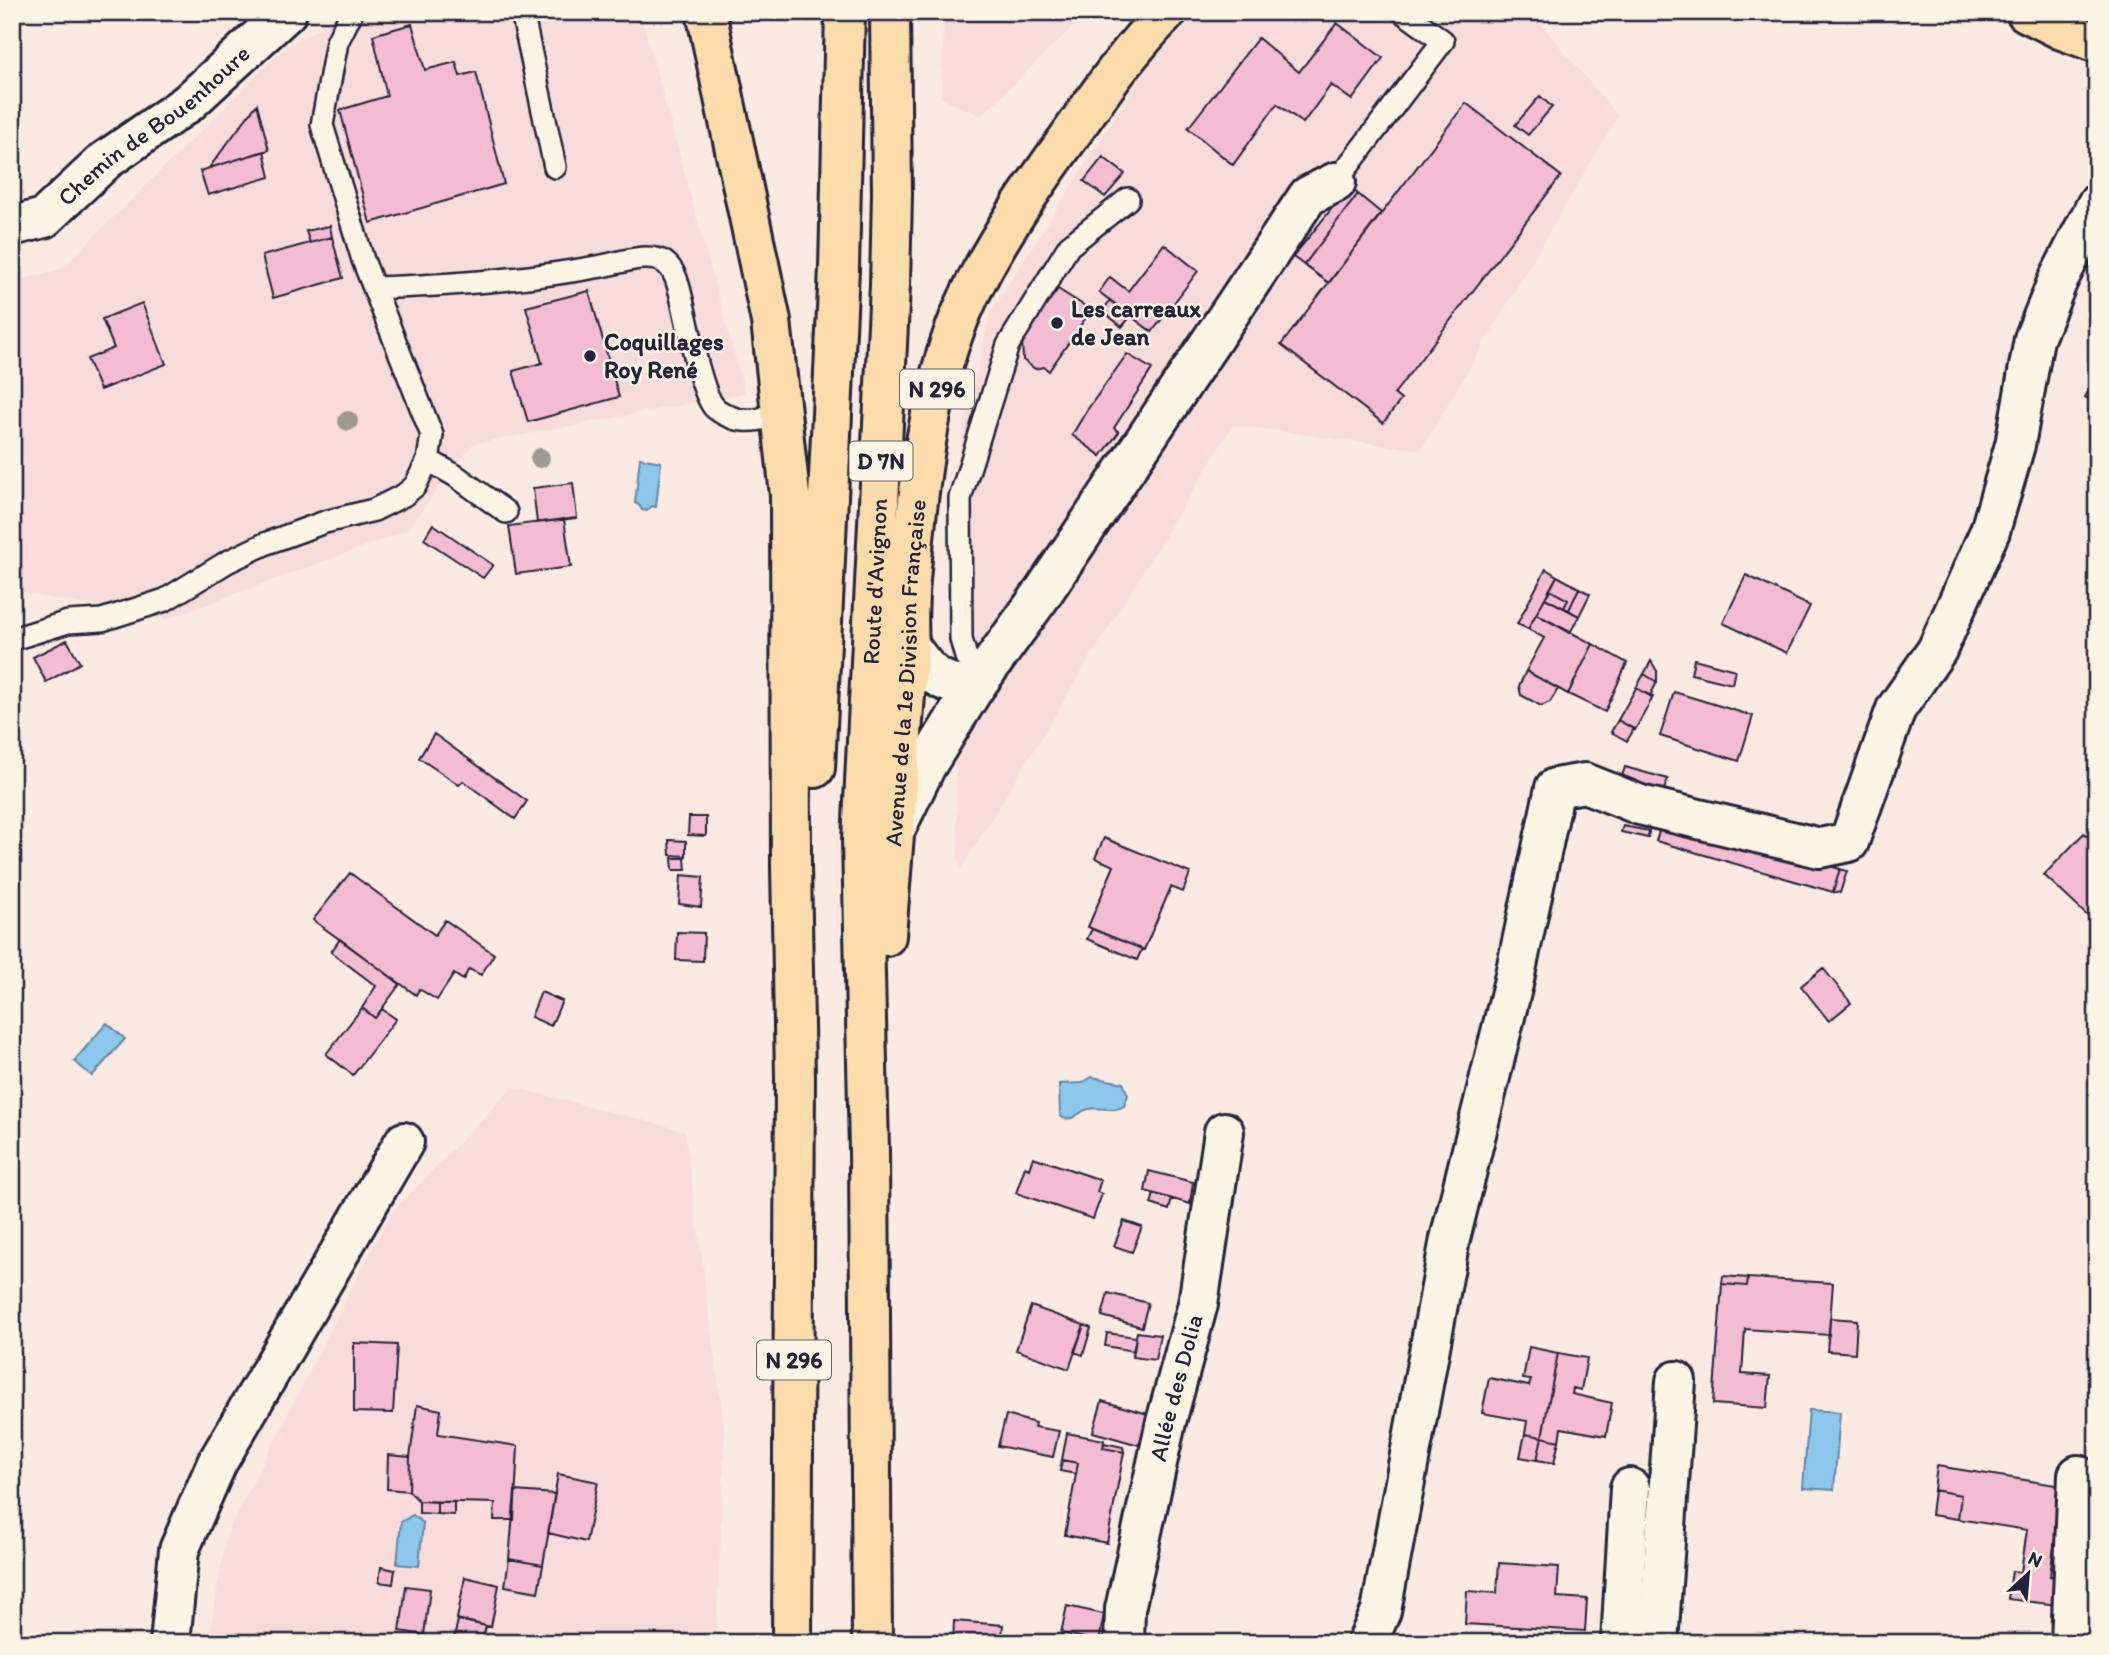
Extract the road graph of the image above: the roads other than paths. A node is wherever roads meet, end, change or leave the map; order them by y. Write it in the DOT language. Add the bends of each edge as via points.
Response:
graph roads {
  1 [pos="287,12"];
  2 [pos="352,12"];
  3 [pos="523,12"];
  4 [pos="845,12"];
  5 [pos="890,12"];
  6 [pos="1167,12"];
  7 [pos="1402,12"];
  8 [pos="2026,12"];
  9 [pos="705,16"];
  10 [pos="2097,43"];
  11 [pos="555,167"];
  12 [pos="1336,182"];
  13 [pos="1128,199"];
  14 [pos="2097,204"];
  15 [pos="12,226"];
  16 [pos="374,288"];
  17 [pos="780,405"];
  18 [pos="428,460"];
  19 [pos="506,512"];
  20 [pos="13,639"];
  21 [pos="909,645"];
  22 [pos="979,680"];
  23 [pos="894,830"];
  24 [pos="796,1077"];
  25 [pos="1224,1132"];
  26 [pos="404,1142"];
  27 [pos="869,1151"];
  28 [pos="1676,1381"];
  29 [pos="2078,1475"];
  30 [pos="1630,1488"];
  31 [pos="170,1643"];
  32 [pos="792,1643"];
  33 [pos="872,1643"];
  34 [pos="1124,1643"];
  35 [pos="1367,1643"];
  36 [pos="1620,1643"];
  37 [pos="1658,1643"];
  38 [pos="2070,1643"];
  1 -- 15 [label="street, Chemin de Bouenhoure" via="188,103 106,160 44,218"];
  2 -- 16 [label="lane" via="337,41 322,125"];
  3 -- 11 [label="lane"];
  4 -- 24 [label="main road, D 7N" via="839,268"];
  5 -- 27 [label="main road, Route d'Avignon / D 7N" via="890,285 862,841"];
  6 -- 21 [label="main road, Avenue de la 1e Division Française / N 296" via="1046,169 969,296 930,412 907,609"];
  7 -- 12 [label="lane" via="1443,41"];
  8 -- 10 [label="main road"];
  9 -- 17 [label="main road, N 296" via="771,321"];
  12 -- 22 [label="street" via="1308,196 1042,594"];
  13 -- 22 [label="lane" via="1069,246 1008,345 960,498 961,639"];
  14 -- 35 [label="street" via="2034,339 2015,445 1990,531 1937,650 1896,709 1849,842 1820,848 1640,805 1586,783 1555,788 1513,984 1450,1239 1381,1611"];
  16 -- 17 [label="lane" via="475,284 651,258 664,261 680,289 701,376 714,407 737,420 757,421 770,417"];
  16 -- 18 [label="lane" via="432,435"];
  17 -- 24 [label="main road, N 296" via="790,495"];
  18 -- 19 [label="lane"];
  18 -- 20 [label="lane" via="415,486 374,510 267,543 165,600 102,620 68,622"];
  21 -- 22 [label="street" via="933,676 948,684"];
  21 -- 23 [label="main road, Avenue de la 1e Division Française / N 296"];
  22 -- 23 [label="street" via="926,766"];
  23 -- 27 [label="main road, Avenue de la 1e Division Française / N 296"];
  24 -- 32 [label="main road, N 296"];
  25 -- 34 [label="street, Allée des Dolia" via="1198,1304 1166,1422 1125,1609"];
  26 -- 31 [label="street" via="218,1464 179,1550"];
  27 -- 33 [label="main road, N 296"];
  28 -- 37 [label="street"];
  29 -- 38 [label="street"];
  30 -- 36 [label="street"];
}
